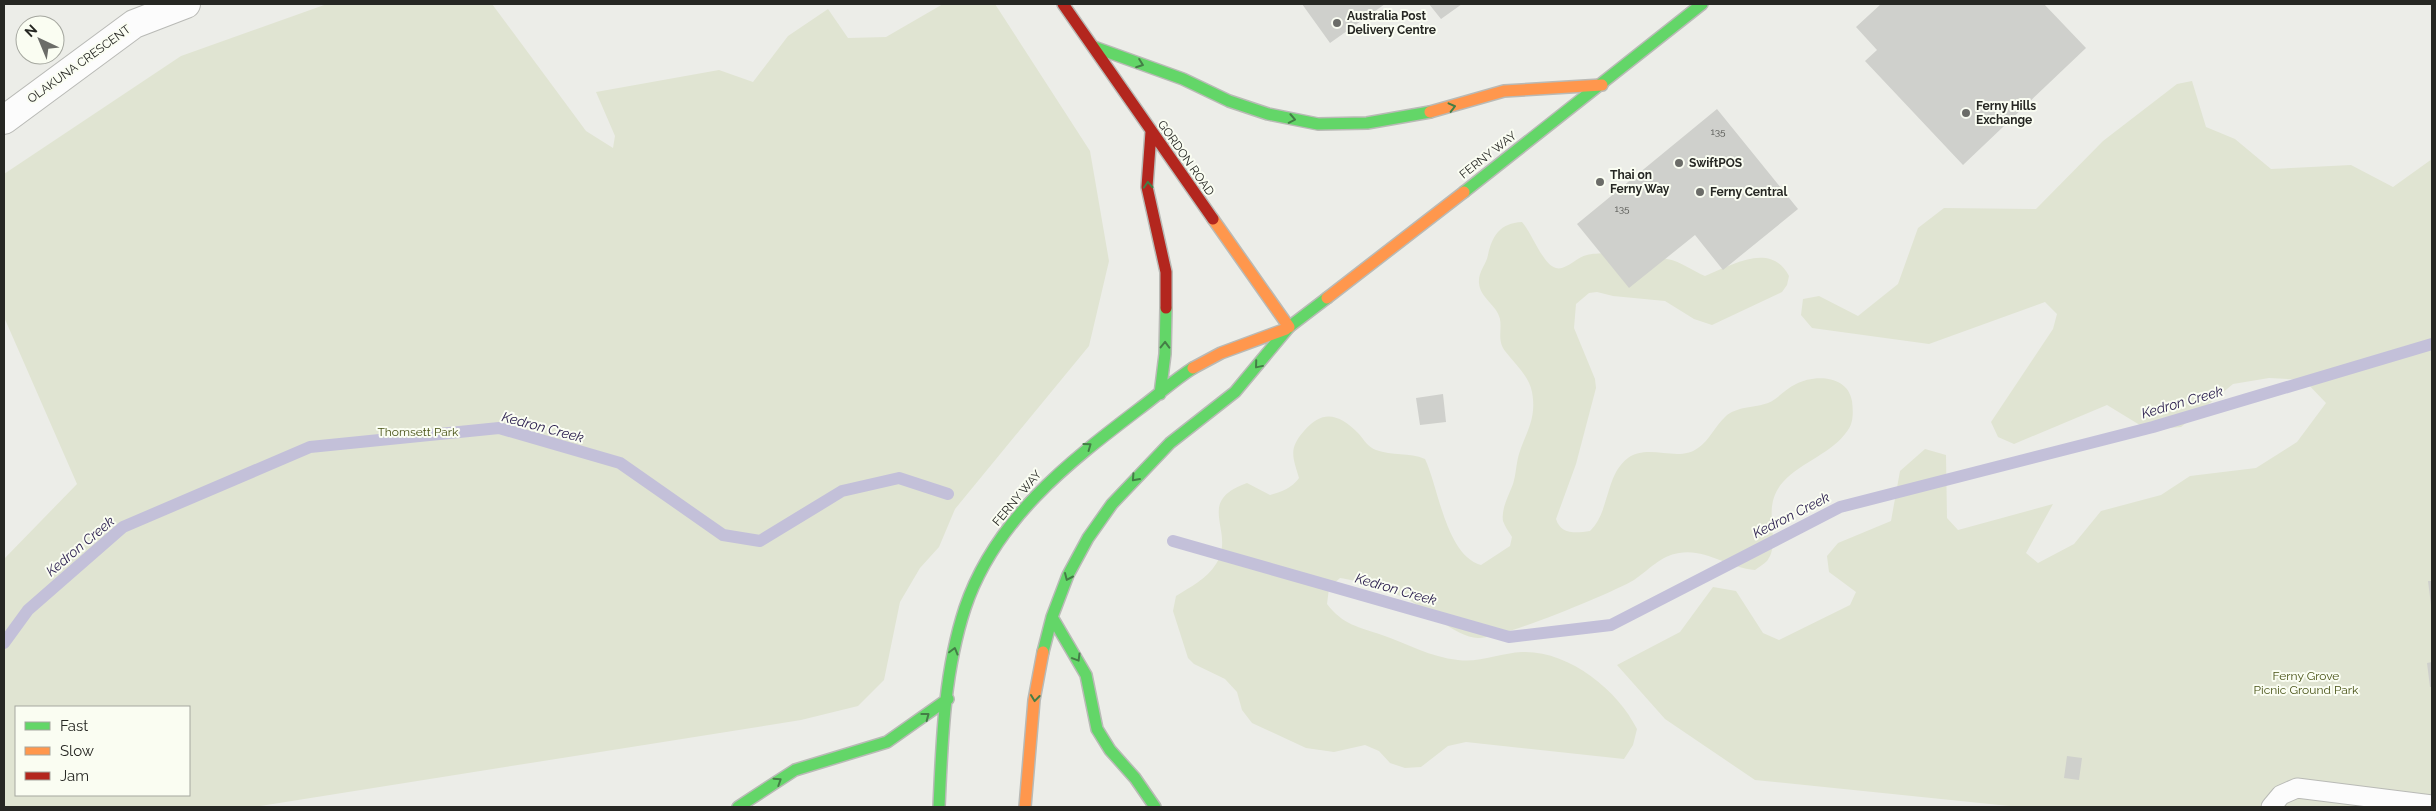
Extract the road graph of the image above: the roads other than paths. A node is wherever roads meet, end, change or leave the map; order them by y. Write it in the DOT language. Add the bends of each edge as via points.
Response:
graph roads {
  1 [pos="186,4"];
  2 [pos="1063,4"];
  3 [pos="1702,4"];
  4 [pos="1094,47"];
  5 [pos="1602,85"];
  6 [pos="4,120"];
  7 [pos="1151,132"];
  8 [pos="1289,327"];
  9 [pos="1160,394"];
  10 [pos="1052,616"];
  11 [pos="948,699"];
  12 [pos="2432,805"];
  13 [pos="738,807"];
  14 [pos="939,807"];
  15 [pos="1025,807"];
  16 [pos="1155,807"];
  17 [pos="2270,807"];
  1 -- 6 [label="street, OLAKUNA CRESCENT" via="134,24"];
  2 -- 4 [label="street, GORDON ROAD"];
  3 -- 5 [label="street, FERNY WAY"];
  4 -- 5 [label="street, one-way" via="1183,79 1228,101 1268,114 1318,124 1367,123 1428,113 1504,91"];
  4 -- 7 [label="street, GORDON ROAD"];
  5 -- 8 [label="street, FERNY WAY"];
  7 -- 8 [label="street, GORDON ROAD"];
  9 -- 7 [label="street, one-way" via="1165,354 1166,272 1147,187"];
  8 -- 9 [label="street, FERNY WAY" via="1201,363"];
  8 -- 10 [label="street, FERNY WAY, one-way" via="1235,392 1170,443 1112,504 1068,575"];
  11 -- 9 [label="street, FERNY WAY, one-way" via="952,659 966,607 982,570 1008,527 1041,487 1075,456"];
  10 -- 15 [label="street, FERNY WAY, one-way" via="1040,658 1034,700"];
  10 -- 16 [label="street, one-way" via="1086,674 1097,729"];
  13 -- 11 [label="street, one-way" via="794,770 886,742"];
  11 -- 14 [label="street, FERNY WAY"];
  12 -- 17 [label="lane" via="2297,788 2281,795"];
}
